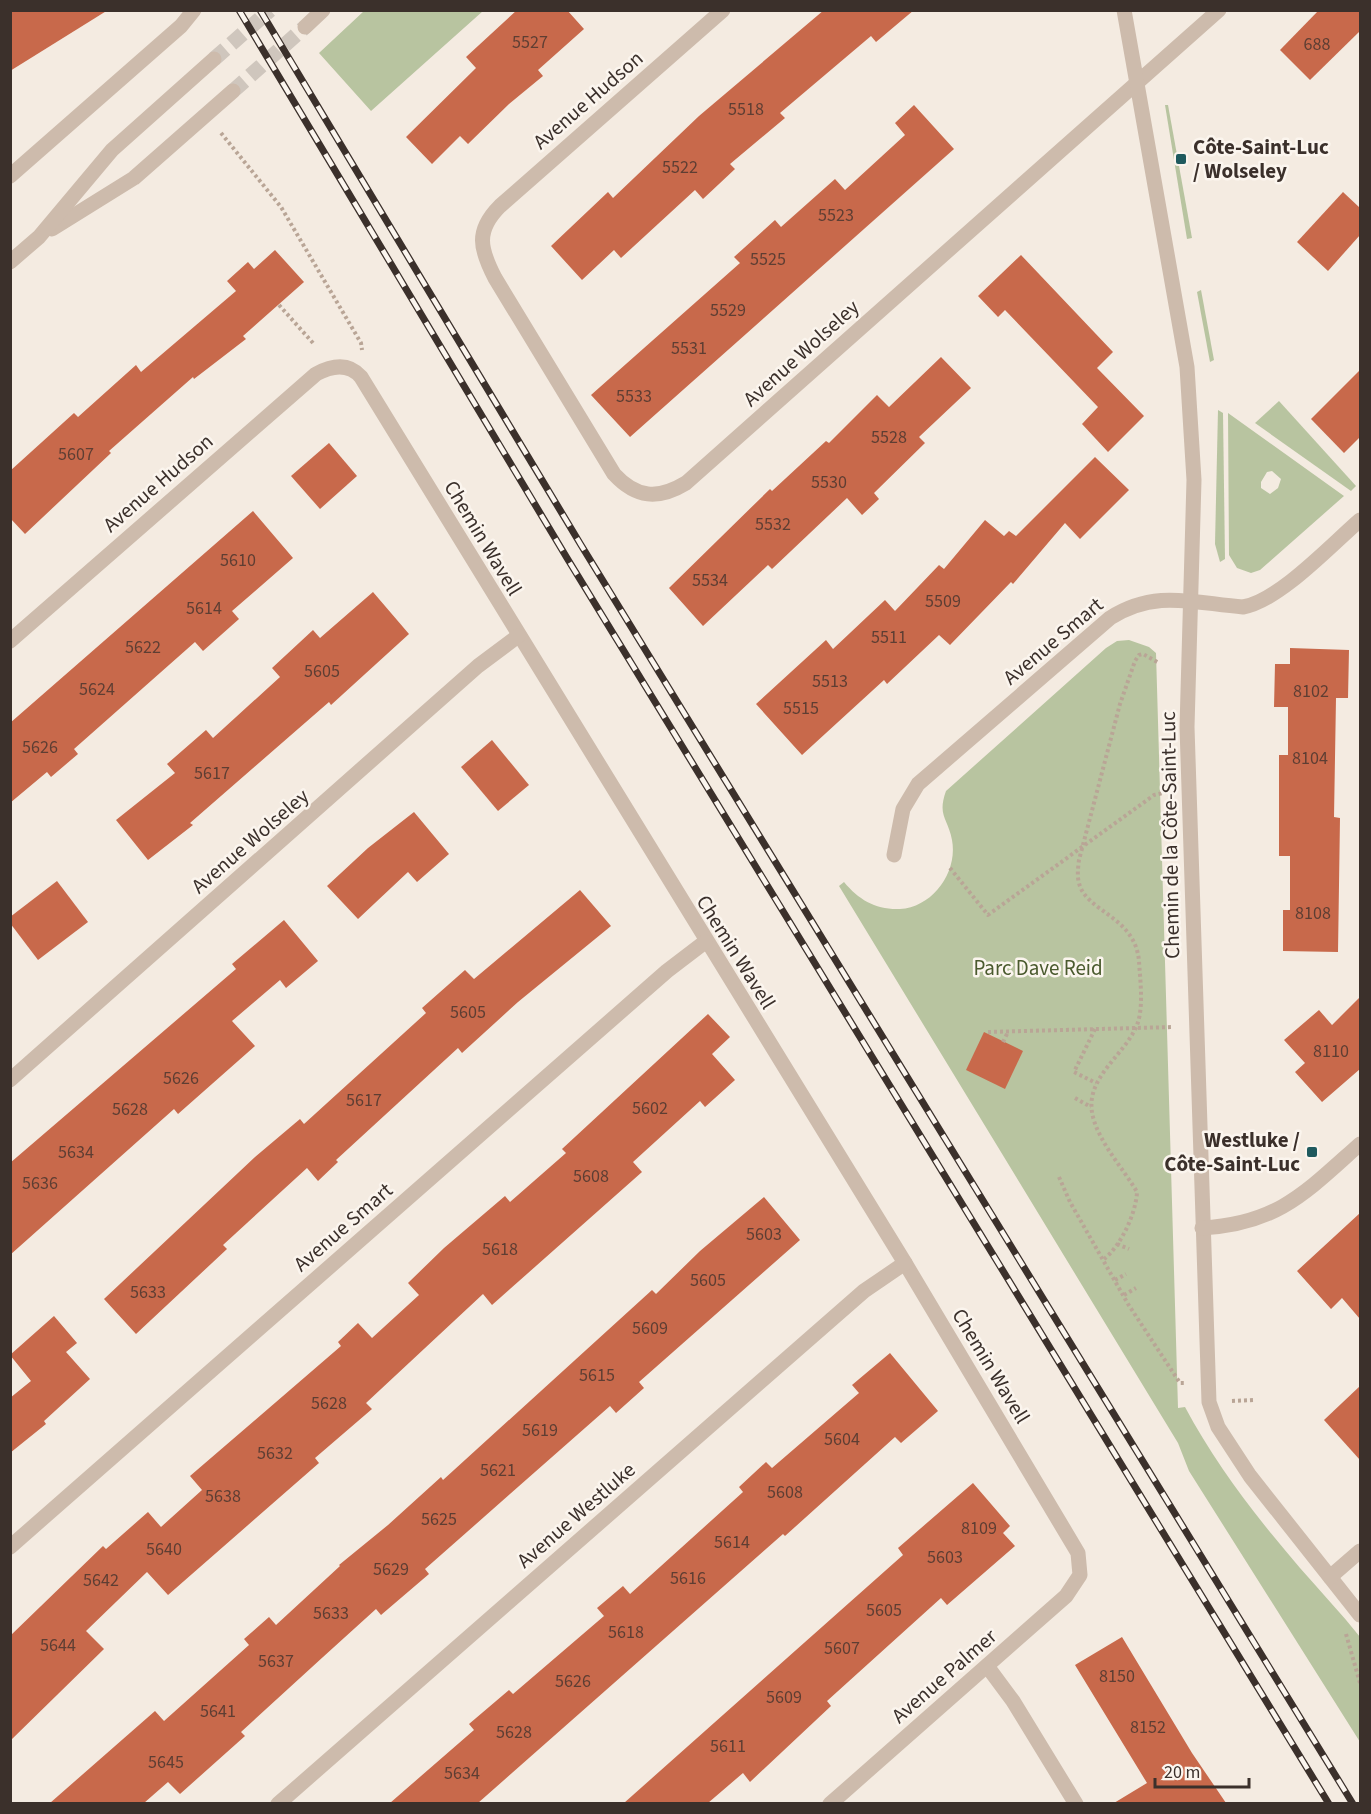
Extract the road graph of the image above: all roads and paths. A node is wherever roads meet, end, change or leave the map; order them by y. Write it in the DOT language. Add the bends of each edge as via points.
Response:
graph roads {
  1 [pos="194,10"];
  2 [pos="323,10"];
  3 [pos="723,10"];
  4 [pos="1124,10"];
  5 [pos="1219,10"];
  6 [pos="305,27"];
  7 [pos="213,59"];
  8 [pos="1137,81"];
  9 [pos="233,91"];
  10 [pos="219,130"];
  11 [pos="10,176"];
  12 [pos="485,224"];
  13 [pos="39,237"];
  14 [pos="10,262"];
  15 [pos="279,305"];
  16 [pos="313,343"];
  17 [pos="362,350"];
  18 [pos="338,367"];
  19 [pos="1360,520"];
  20 [pos="1191,601"];
  21 [pos="518,636"];
  22 [pos="10,641"];
  23 [pos="1159,663"];
  24 [pos="1164,792"];
  25 [pos="1084,846"];
  26 [pos="894,855"];
  27 [pos="950,868"];
  28 [pos="705,942"];
  29 [pos="1171,1027"];
  30 [pos="1135,1028"];
  31 [pos="1095,1029"];
  32 [pos="1008,1031"];
  33 [pos="988,1032"];
  34 [pos="1004,1042"];
  35 [pos="10,1080"];
  36 [pos="1096,1083"];
  37 [pos="1075,1098"];
  38 [pos="1092,1107"];
  39 [pos="1360,1144"];
  40 [pos="1059,1176"];
  41 [pos="1131,1217"];
  42 [pos="1138,1220"];
  43 [pos="1202,1228"];
  44 [pos="1117,1244"];
  45 [pos="1129,1249"];
  46 [pos="1104,1259"];
  47 [pos="904,1263"];
  48 [pos="1126,1274"];
  49 [pos="1116,1280"];
  50 [pos="1136,1288"];
  51 [pos="1124,1295"];
  52 [pos="1180,1383"];
  53 [pos="1254,1400"];
  54 [pos="1228,1401"];
  55 [pos="10,1547"];
  56 [pos="1360,1551"];
  57 [pos="1080,1575"];
  58 [pos="1330,1577"];
  59 [pos="1360,1615"];
  60 [pos="1344,1629"];
  61 [pos="987,1666"];
  62 [pos="1360,1683"];
  63 [pos="278,1803"];
  64 [pos="831,1803"];
  65 [pos="1076,1803"];
  1 -- 11 [label="street" via="181,26"];
  2 -- 6 [label="street"];
  3 -- 12 [label="street, Avenue Hudson" via="500,206"];
  4 -- 8 [label="street, Chemin de la Côte-Saint-Luc"];
  5 -- 8 [label="street, Avenue Wolseley"];
  7 -- 13 [label="street" via="112,150"];
  8 -- 12 [label="street, Avenue Wolseley" via="686,483 662,495 636,492 614,474 495,278 482,244"];
  8 -- 20 [label="street, Chemin de la Côte-Saint-Luc" via="1191,398"];
  9 -- 13 [label="street" via="134,178"];
  10 -- 17 [label="path" via="280,207"];
  13 -- 14 [label="street"];
  15 -- 16 [label="path"];
  18 -- 21 [label="street, Chemin Wavell" via="352,369 361,377"];
  18 -- 22 [label="street, Avenue Hudson" via="324,370 306,382"];
  19 -- 20 [label="street, Avenue Smart" via="1264,601 1243,607"];
  20 -- 26 [label="street, Avenue Smart" via="1152,600 1117,614 946,758 912,793 898,826"];
  20 -- 43 [label="street, Chemin de la Côte-Saint-Luc" via="1187,727"];
  21 -- 28 [label="street, Chemin Wavell"];
  21 -- 35 [label="street, Avenue Wolseley" via="478,666"];
  23 -- 25 [label="path" via="1143,654 1135,661 1120,704"];
  24 -- 25 [label="path" via="1154,795"];
  25 -- 27 [label="path" via="988,915"];
  25 -- 30 [label="path" via="1079,861 1079,885 1135,943 1139,987"];
  28 -- 47 [label="street, Chemin Wavell"];
  28 -- 55 [label="street, Avenue Smart" via="667,971"];
  29 -- 30 [label="path"];
  30 -- 31 [label="path"];
  30 -- 36 [label="path"];
  31 -- 32 [label="path" via="1033,1027"];
  31 -- 36 [label="path" via="1074,1072"];
  32 -- 33 [label="path"];
  32 -- 34 [label="path"];
  36 -- 38 [label="path"];
  37 -- 38 [label="path"];
  38 -- 41 [label="path" via="1096,1126 1137,1192"];
  39 -- 43 [label="street" via="1316,1183 1268,1216"];
  40 -- 46 [label="path" via="1070,1203"];
  41 -- 42 [label="path"];
  41 -- 44 [label="path"];
  43 -- 58 [label="street, Chemin de la Côte-Saint-Luc" via="1207,1372 1213,1415 1250,1476"];
  44 -- 45 [label="path"];
  44 -- 46 [label="path"];
  46 -- 49 [label="path"];
  47 -- 57 [label="street, Chemin Wavell" via="1075,1545"];
  47 -- 63 [label="street, Avenue Westluke" via="864,1291"];
  48 -- 49 [label="path"];
  49 -- 51 [label="path"];
  50 -- 51 [label="path"];
  51 -- 52 [label="path"];
  53 -- 54 [label="path"];
  56 -- 58 [label="street"];
  57 -- 61 [label="street, Avenue Palmer" via="1066,1596"];
  58 -- 59 [label="street, Chemin de la Côte-Saint-Luc"];
  60 -- 62 [label="path"];
  61 -- 64 [label="street, Avenue Palmer"];
  61 -- 65 [label="street"];
}
